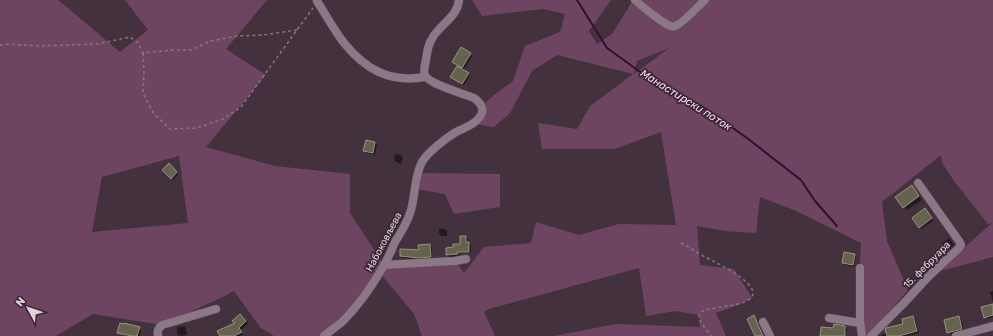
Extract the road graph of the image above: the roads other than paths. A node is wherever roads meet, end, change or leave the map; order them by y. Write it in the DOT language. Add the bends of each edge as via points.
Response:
graph roads {
  1 [pos="459,0"];
  2 [pos="635,0"];
  3 [pos="705,0"];
  4 [pos="317,1"];
  5 [pos="425,77"];
  6 [pos="918,183"];
  7 [pos="466,259"];
  8 [pos="384,265"];
  9 [pos="860,268"];
  10 [pos="216,309"];
  11 [pos="829,318"];
  12 [pos="763,322"];
  13 [pos="860,322"];
  14 [pos="993,326"];
  15 [pos="158,336"];
  16 [pos="324,336"];
  17 [pos="770,336"];
  18 [pos="862,336"];
  19 [pos="871,336"];
  20 [pos="956,336"];
  1 -- 5 [label="street" via="454,13 430,42"];
  2 -- 3 [label="street" via="670,26 677,25"];
  4 -- 5 [label="street" via="344,42 362,62 388,76 415,79"];
  5 -- 8 [label="street, Набоковљева" via="438,85 474,98 479,101 482,111 480,118 439,144 422,162 412,209"];
  6 -- 19 [label="street, 15. фебруара" via="961,245"];
  7 -- 8 [label="street"];
  8 -- 16 [label="street, Набоковљева" via="354,308"];
  9 -- 13 [label="street"];
  10 -- 15 [label="street" via="162,325 157,331"];
  11 -- 13 [label="street"];
  12 -- 17 [label="street"];
  13 -- 18 [label="street"];
  14 -- 20 [label="street"];
}
